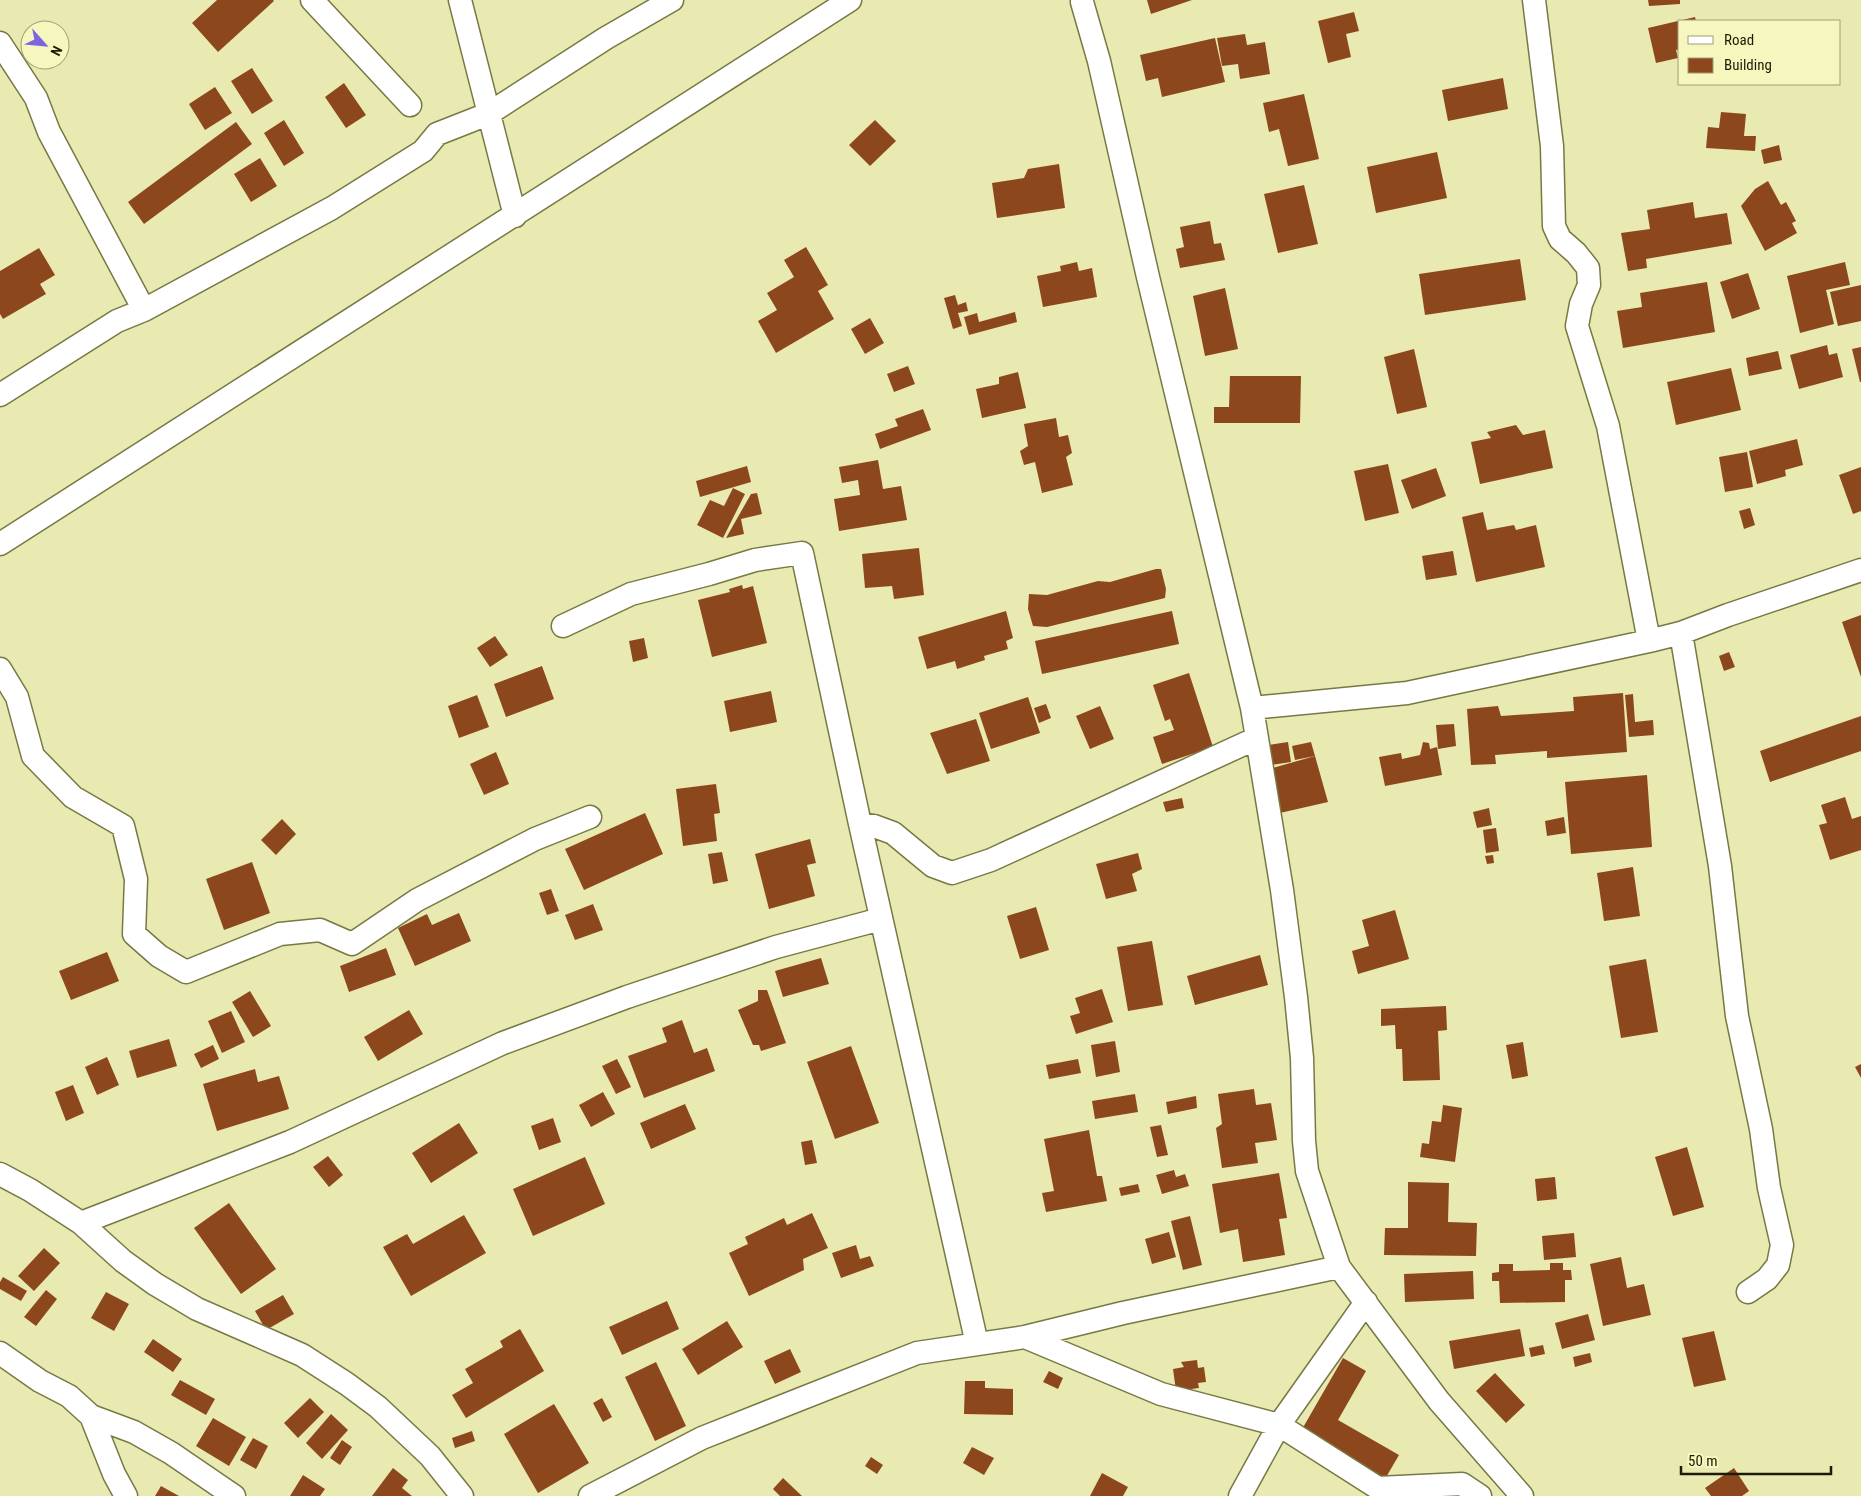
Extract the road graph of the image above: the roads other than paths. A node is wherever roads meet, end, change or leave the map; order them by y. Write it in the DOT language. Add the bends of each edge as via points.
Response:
graph roads {
  1 [pos="312,0"];
  2 [pos="460,0"];
  3 [pos="671,0"];
  4 [pos="850,0"];
  5 [pos="1534,0"];
  6 [pos="1082,2"];
  7 [pos="0,42"];
  8 [pos="410,105"];
  9 [pos="488,114"];
  10 [pos="515,216"];
  11 [pos="144,310"];
  12 [pos="0,395"];
  13 [pos="0,544"];
  14 [pos="1861,570"];
  15 [pos="563,626"];
  16 [pos="1681,633"];
  17 [pos="1648,641"];
  18 [pos="0,669"];
  19 [pos="1252,708"];
  20 [pos="1257,738"];
  21 [pos="590,817"];
  22 [pos="860,824"];
  23 [pos="881,919"];
  24 [pos="0,1174"];
  25 [pos="81,1223"];
  26 [pos="1339,1266"];
  27 [pos="1748,1292"];
  28 [pos="1366,1302"];
  29 [pos="1024,1337"];
  30 [pos="977,1344"];
  31 [pos="5,1365"];
  32 [pos="91,1416"];
  33 [pos="1279,1425"];
  34 [pos="126,1496"];
  35 [pos="234,1496"];
  36 [pos="462,1496"];
  37 [pos="590,1496"];
  38 [pos="1240,1496"];
  39 [pos="1480,1496"];
  40 [pos="1522,1496"];
  1 -- 8 [label="street"];
  2 -- 9 [label="street"];
  3 -- 9 [label="street"];
  4 -- 10 [label="street"];
  5 -- 17 [label="street" via="1552,146 1554,226 1560,239 1588,268 1589,285 1577,326 1608,426"];
  6 -- 19 [label="street"];
  7 -- 11 [label="street" via="36,98 50,132"];
  9 -- 10 [label="street"];
  9 -- 11 [label="street" via="437,134 424,151 332,208"];
  10 -- 13 [label="street"];
  11 -- 12 [label="street" via="117,321"];
  14 -- 16 [label="street"];
  15 -- 22 [label="street" via="631,594 754,560 802,553"];
  16 -- 17 [label="street"];
  16 -- 27 [label="street" via="1720,866 1737,1016 1782,1245 1778,1265 1767,1279"];
  17 -- 19 [label="street" via="1407,693"];
  18 -- 21 [label="street" via="17,698 32,756 73,797 123,826 136,879 134,934 159,956 186,972 280,934 320,930 352,944 417,900 535,839"];
  19 -- 20 [label="street"];
  20 -- 22 [label="street" via="990,860 952,873 933,866 893,833"];
  20 -- 26 [label="street" via="1296,996 1307,1171"];
  22 -- 23 [label="street"];
  23 -- 25 [label="street" via="776,947 503,1043 290,1142"];
  23 -- 30 [label="street"];
  24 -- 25 [label="street"];
  25 -- 36 [label="street" via="123,1261 197,1309 302,1355 347,1384 378,1407 430,1456"];
  26 -- 28 [label="street"];
  26 -- 29 [label="street"];
  28 -- 33 [label="street"];
  28 -- 40 [label="street" via="1439,1401"];
  29 -- 30 [label="street"];
  29 -- 33 [label="street" via="1161,1394"];
  30 -- 37 [label="street" via="917,1353 824,1389 702,1438"];
  31 -- 32 [label="street" via="69,1396"];
  32 -- 34 [label="street"];
  32 -- 35 [label="street" via="134,1432 171,1452"];
  33 -- 38 [label="street"];
  33 -- 39 [label="street" via="1378,1488 1462,1484"];
}
